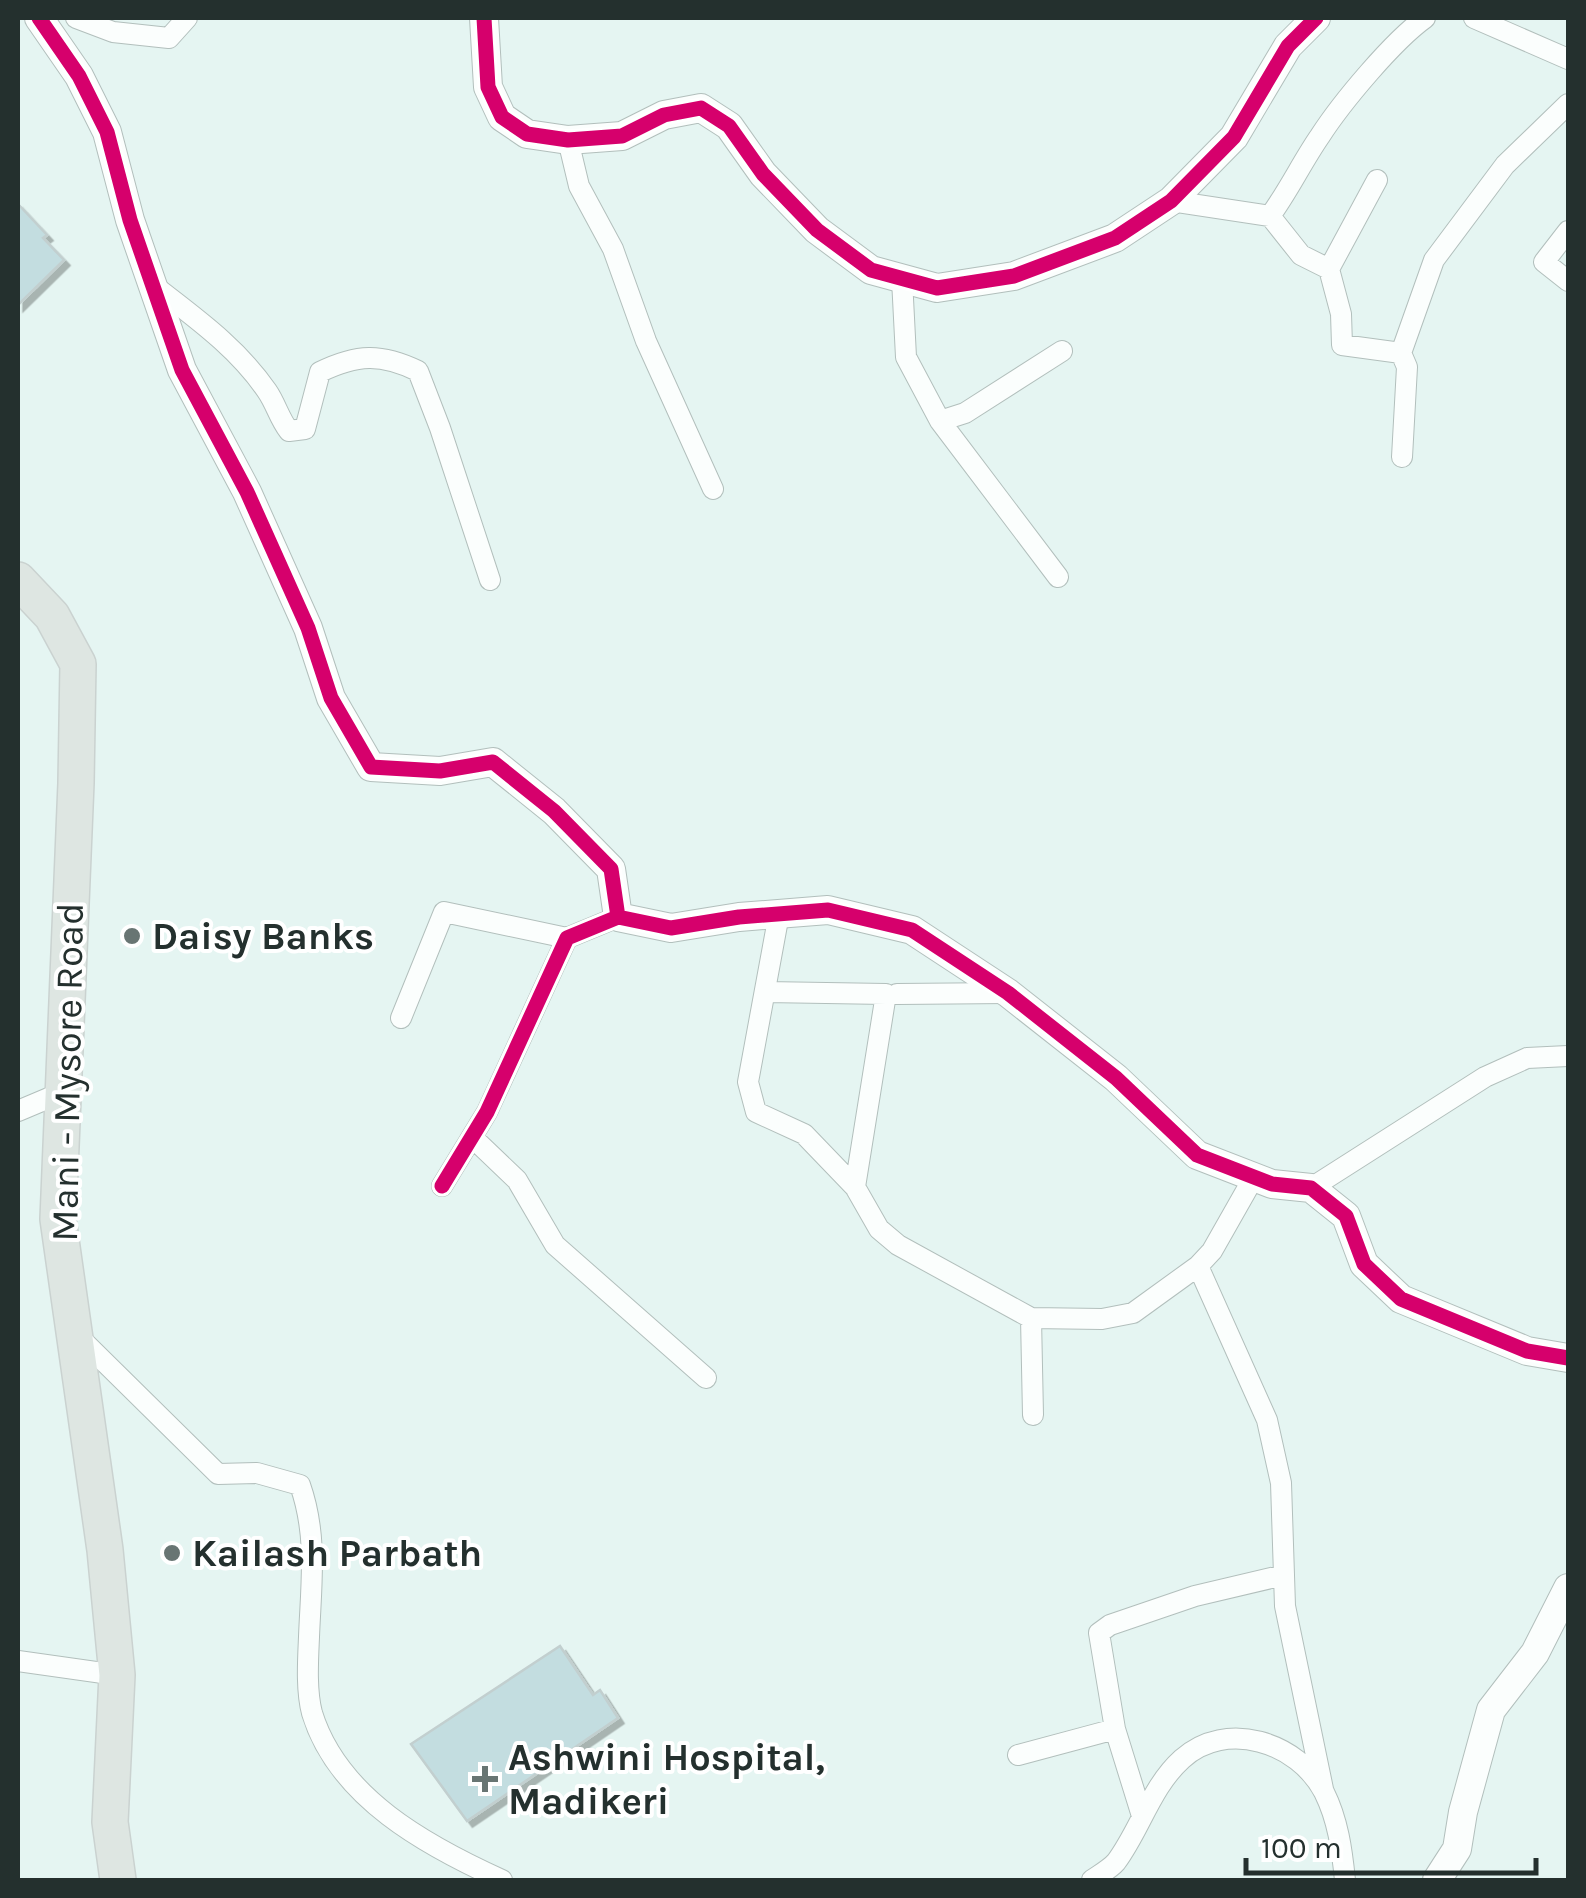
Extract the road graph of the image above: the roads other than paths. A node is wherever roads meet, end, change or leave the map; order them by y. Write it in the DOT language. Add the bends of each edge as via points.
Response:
graph roads {
  1 [pos="39,18"];
  2 [pos="76,18"];
  3 [pos="186,18"];
  4 [pos="484,18"];
  5 [pos="1316,18"];
  6 [pos="1424,18"];
  7 [pos="1474,18"];
  8 [pos="1568,60"];
  9 [pos="1568,104"];
  10 [pos="568,140"];
  11 [pos="1378,180"];
  12 [pos="1172,200"];
  13 [pos="1270,216"];
  14 [pos="1568,231"];
  15 [pos="1329,270"];
  16 [pos="902,278"];
  17 [pos="1568,281"];
  18 [pos="153,286"];
  19 [pos="1062,350"];
  20 [pos="1401,353"];
  21 [pos="940,421"];
  22 [pos="1402,457"];
  23 [pos="713,489"];
  24 [pos="1058,578"];
  25 [pos="18,580"];
  26 [pos="490,580"];
  27 [pos="778,914"];
  28 [pos="618,918"];
  29 [pos="568,938"];
  30 [pos="766,992"];
  31 [pos="1008,993"];
  32 [pos="897,994"];
  33 [pos="401,1018"];
  34 [pos="1568,1056"];
  35 [pos="62,1092"];
  36 [pos="18,1110"];
  37 [pos="472,1136"];
  38 [pos="1254,1177"];
  39 [pos="442,1186"];
  40 [pos="856,1186"];
  41 [pos="1311,1188"];
  42 [pos="1198,1266"];
  43 [pos="1031,1318"];
  44 [pos="74,1332"];
  45 [pos="1568,1358"];
  46 [pos="706,1378"];
  47 [pos="1033,1415"];
  48 [pos="1284,1575"];
  49 [pos="1568,1588"];
  50 [pos="18,1661"];
  51 [pos="117,1675"];
  52 [pos="1115,1729"];
  53 [pos="1018,1755"];
  54 [pos="1323,1789"];
  55 [pos="1142,1816"];
  56 [pos="118,1880"];
  57 [pos="502,1880"];
  58 [pos="1092,1880"];
  59 [pos="1345,1880"];
  60 [pos="1437,1880"];
  1 -- 18 [label="street" via="80,76 107,132"];
  2 -- 3 [label="street" via="112,32 170,38"];
  4 -- 10 [label="street" via="488,87 502,117 527,134"];
  5 -- 12 [label="street" via="1288,46 1234,137"];
  6 -- 13 [label="street" via="1320,135"];
  7 -- 8 [label="street"];
  9 -- 20 [label="street" via="1505,166 1434,260"];
  10 -- 16 [label="street" via="622,136 664,114 701,108 729,126 763,174 817,230 871,270"];
  10 -- 23 [label="street" via="579,186 613,249"];
  11 -- 15 [label="street"];
  12 -- 13 [label="street"];
  12 -- 16 [label="street" via="1115,238 1014,276 937,288"];
  13 -- 15 [label="street" via="1301,255"];
  14 -- 17 [label="street" via="1544,262"];
  15 -- 20 [label="street" via="1342,345"];
  16 -- 21 [label="street" via="906,357"];
  18 -- 26 [label="street" via="219,336 269,394 290,431 305,428 320,372 342,361 390,357 418,371"];
  18 -- 28 [label="street" via="182,370 248,492 331,698 371,767 440,772 493,762 554,810 611,869"];
  19 -- 21 [label="street" via="965,414"];
  20 -- 22 [label="street" via="1407,367"];
  21 -- 24 [label="street"];
  25 -- 35 [label="highway, Mani - Mysore Road" via="52,616 78,664"];
  27 -- 28 [label="street" via="672,928"];
  27 -- 30 [label="street"];
  27 -- 31 [label="street" via="828,910 912,930"];
  28 -- 29 [label="street"];
  29 -- 33 [label="street" via="444,912"];
  29 -- 37 [label="street"];
  30 -- 40 [label="street" via="748,1082 756,1112 804,1134"];
  30 -- 40 [label="street" via="886,994"];
  31 -- 32 [label="street"];
  31 -- 38 [label="street" via="1116,1078 1197,1155"];
  34 -- 41 [label="street" via="1527,1058 1485,1077"];
  35 -- 36 [label="street"];
  35 -- 44 [label="highway, Mani - Mysore Road" via="58,1219"];
  37 -- 39 [label="street"];
  37 -- 46 [label="street" via="518,1180 554,1244"];
  38 -- 41 [label="street"];
  38 -- 42 [label="street"];
  40 -- 43 [label="street" via="879,1230"];
  41 -- 45 [label="street" via="1346,1216 1364,1264 1401,1300 1526,1351"];
  42 -- 43 [label="street" via="1133,1313"];
  42 -- 48 [label="street" via="1267,1420 1282,1484"];
  43 -- 47 [label="street"];
  44 -- 51 [label="highway, Mani - Mysore Road"];
  44 -- 57 [label="street" via="218,1474 257,1473 300,1486 313,1539 312,1712 338,1763 373,1803 422,1840"];
  48 -- 52 [label="street" via="1195,1596 1099,1633"];
  48 -- 54 [label="street"];
  49 -- 60 [label="street" via="1536,1653 1491,1710 1456,1849"];
  50 -- 51 [label="street"];
  51 -- 56 [label="highway, Mani - Mysore Road" via="110,1822"];
  52 -- 53 [label="street"];
  52 -- 55 [label="street"];
  54 -- 55 [label="street" via="1292,1755 1253,1738 1216,1740 1182,1758"];
  54 -- 59 [label="street" via="1342,1839"];
  55 -- 58 [label="street" via="1115,1863"];
}
